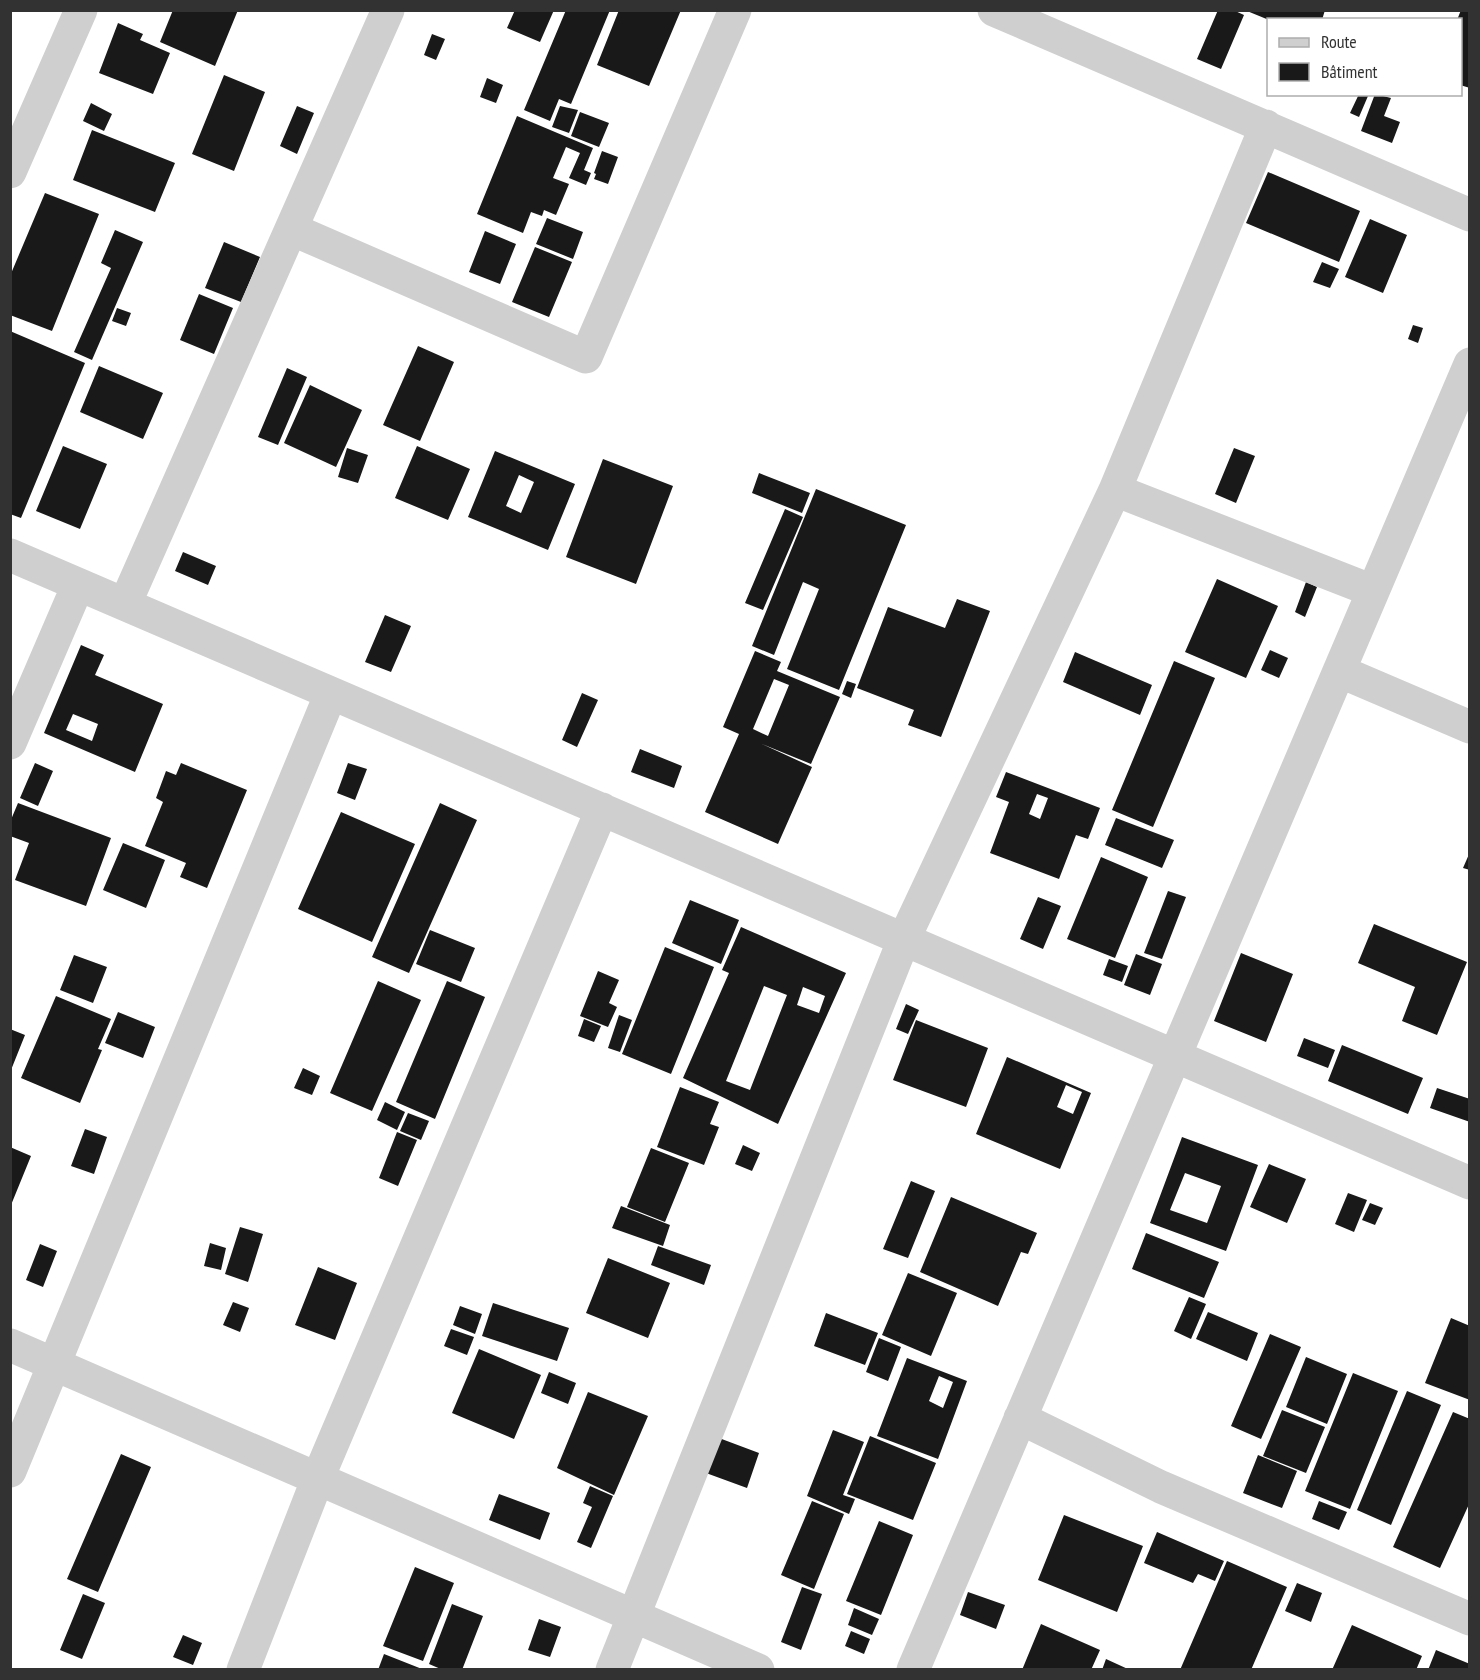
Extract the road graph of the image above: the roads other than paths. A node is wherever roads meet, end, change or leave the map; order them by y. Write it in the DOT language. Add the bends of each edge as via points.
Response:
graph roads {
  1 [pos="81,10"];
  2 [pos="388,10"];
  3 [pos="735,10"];
  4 [pos="994,10"];
  5 [pos="21,118"];
  6 [pos="1266,126"];
  7 [pos="10,172"];
  8 [pos="1470,215"];
  9 [pos="291,229"];
  10 [pos="1470,364"];
  11 [pos="1115,490"];
  12 [pos="10,555"];
  13 [pos="78,585"];
  14 [pos="1373,591"];
  15 [pos="125,604"];
  16 [pos="1339,671"];
  17 [pos="331,693"];
  18 [pos="1470,727"];
  19 [pos="10,743"];
  20 [pos="602,809"];
  21 [pos="903,939"];
  22 [pos="1175,1056"];
  23 [pos="1470,1183"];
  24 [pos="10,1345"];
  25 [pos="55,1364"];
  26 [pos="1020,1418"];
  27 [pos="10,1471"];
  28 [pos="318,1478"];
  29 [pos="635,1616"];
  30 [pos="1470,1619"];
  31 [pos="243,1670"];
  32 [pos="612,1670"];
  33 [pos="758,1670"];
  34 [pos="913,1670"];
  1 -- 5 [label="street"];
  2 -- 9 [label="street"];
  3 -- 9 [label="street" via="586,357"];
  4 -- 6 [label="street"];
  5 -- 7 [label="street"];
  6 -- 8 [label="street"];
  6 -- 11 [label="street"];
  9 -- 15 [label="street"];
  10 -- 14 [label="street"];
  11 -- 14 [label="street"];
  11 -- 21 [label="street"];
  12 -- 13 [label="street"];
  13 -- 15 [label="street"];
  13 -- 19 [label="street"];
  14 -- 16 [label="street"];
  15 -- 17 [label="street"];
  16 -- 18 [label="street"];
  16 -- 22 [label="street"];
  17 -- 20 [label="street"];
  17 -- 25 [label="street"];
  20 -- 21 [label="street"];
  20 -- 28 [label="street"];
  21 -- 22 [label="street"];
  21 -- 29 [label="street"];
  22 -- 23 [label="street"];
  22 -- 26 [label="street"];
  24 -- 25 [label="street"];
  25 -- 27 [label="street"];
  25 -- 28 [label="street"];
  26 -- 30 [label="street" via="1161,1487"];
  26 -- 34 [label="street"];
  28 -- 29 [label="street"];
  28 -- 31 [label="street"];
  29 -- 32 [label="street"];
  29 -- 33 [label="street"];
}
